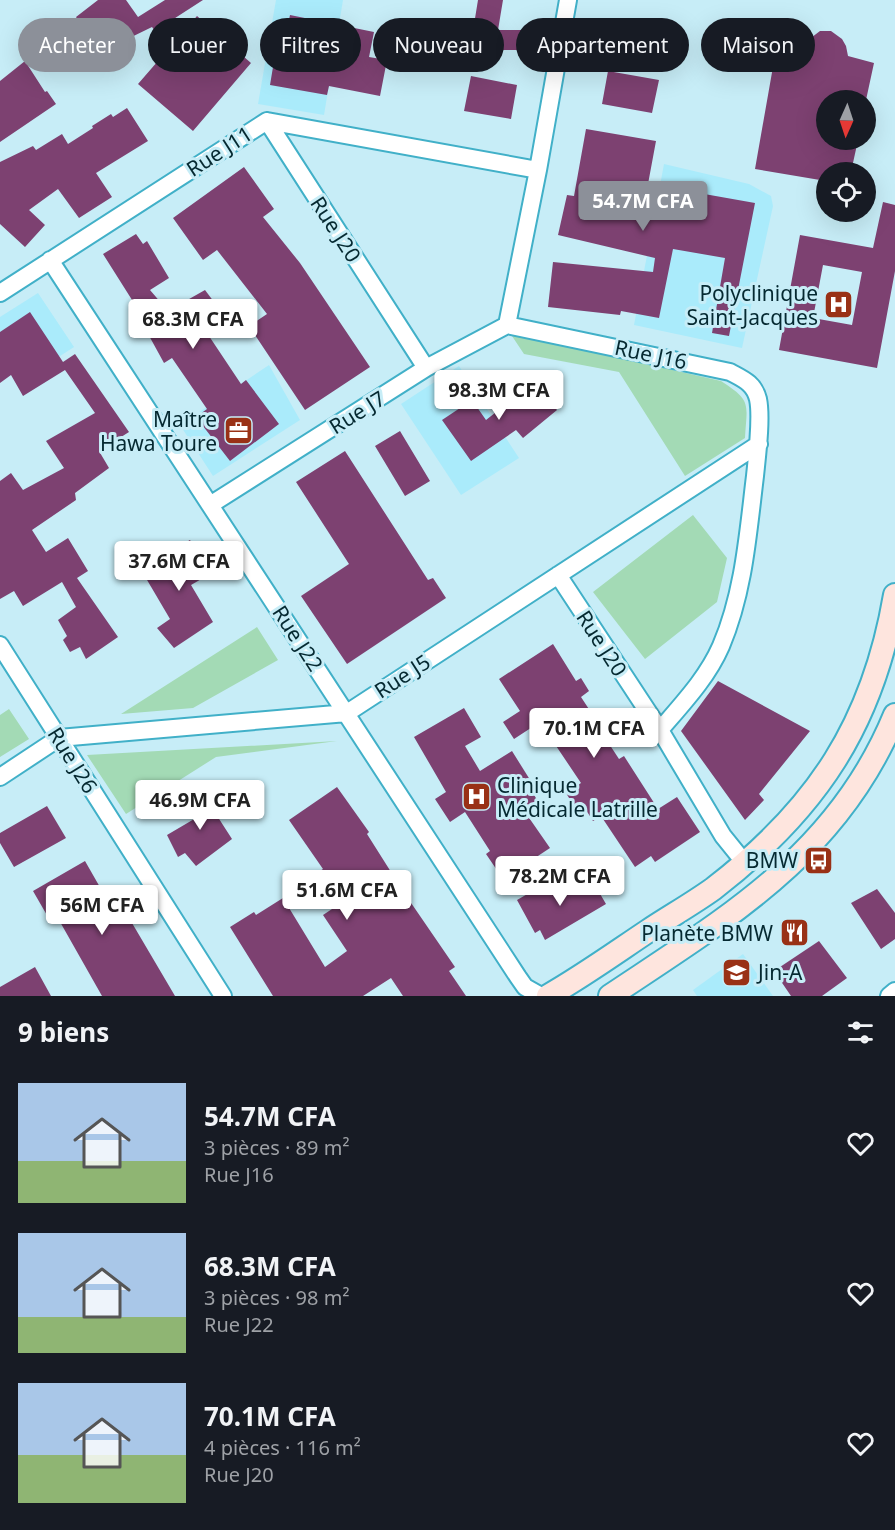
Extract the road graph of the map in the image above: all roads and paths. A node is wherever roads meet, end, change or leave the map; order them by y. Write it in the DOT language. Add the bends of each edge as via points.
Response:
graph roads {
  1 [pos="568,0"];
  2 [pos="267,121"];
  3 [pos="538,170"];
  4 [pos="50,260"];
  5 [pos="0,292"];
  6 [pos="507,325"];
  7 [pos="426,368"];
  8 [pos="759,444"];
  9 [pos="210,505"];
  10 [pos="558,575"];
  11 [pos="895,594"];
  12 [pos="0,645"];
  13 [pos="347,713"];
  14 [pos="895,716"];
  15 [pos="660,730"];
  16 [pos="59,738"];
  17 [pos="0,777"];
  18 [pos="744,862"];
  19 [pos="526,991"];
  20 [pos="895,991"];
  21 [pos="223,996"];
  22 [pos="541,996"];
  23 [pos="548,996"];
  24 [pos="610,996"];
  25 [pos="890,996"];
  1 -- 3 [label="street"];
  2 -- 3 [label="street, Rue J11"];
  2 -- 4 [label="street, Rue J11"];
  2 -- 7 [label="street, Rue J20"];
  3 -- 6 [label="street"];
  4 -- 5 [label="street, Rue J11"];
  4 -- 9 [label="street, Rue J22"];
  6 -- 7 [label="street, Rue J7"];
  6 -- 8 [label="street, Rue J16" via="730,372 751,383 758,400"];
  7 -- 9 [label="street, Rue J7"];
  8 -- 10 [label="street, Rue J5"];
  8 -- 15 [label="street, Rue J16" via="746,558 721,646 701,683"];
  9 -- 13 [label="street, Rue J22"];
  10 -- 13 [label="street, Rue J5"];
  10 -- 15 [label="street, Rue J20"];
  11 -- 18 [label="main road" via="886,643 853,731 812,795"];
  12 -- 16 [label="street, Rue J26"];
  13 -- 16 [label="street, Rue J5"];
  13 -- 19 [label="street, Rue J22"];
  14 -- 24 [label="main road" via="883,746 860,783 808,849 729,916"];
  15 -- 18 [label="street, Rue J20" via="723,836"];
  16 -- 17 [label="street, Rue J5"];
  16 -- 21 [label="street, Rue J26"];
  18 -- 23 [label="main road" via="713,889"];
  19 -- 22 [label="street, Rue J22"];
  20 -- 25 [label="street"];
}
